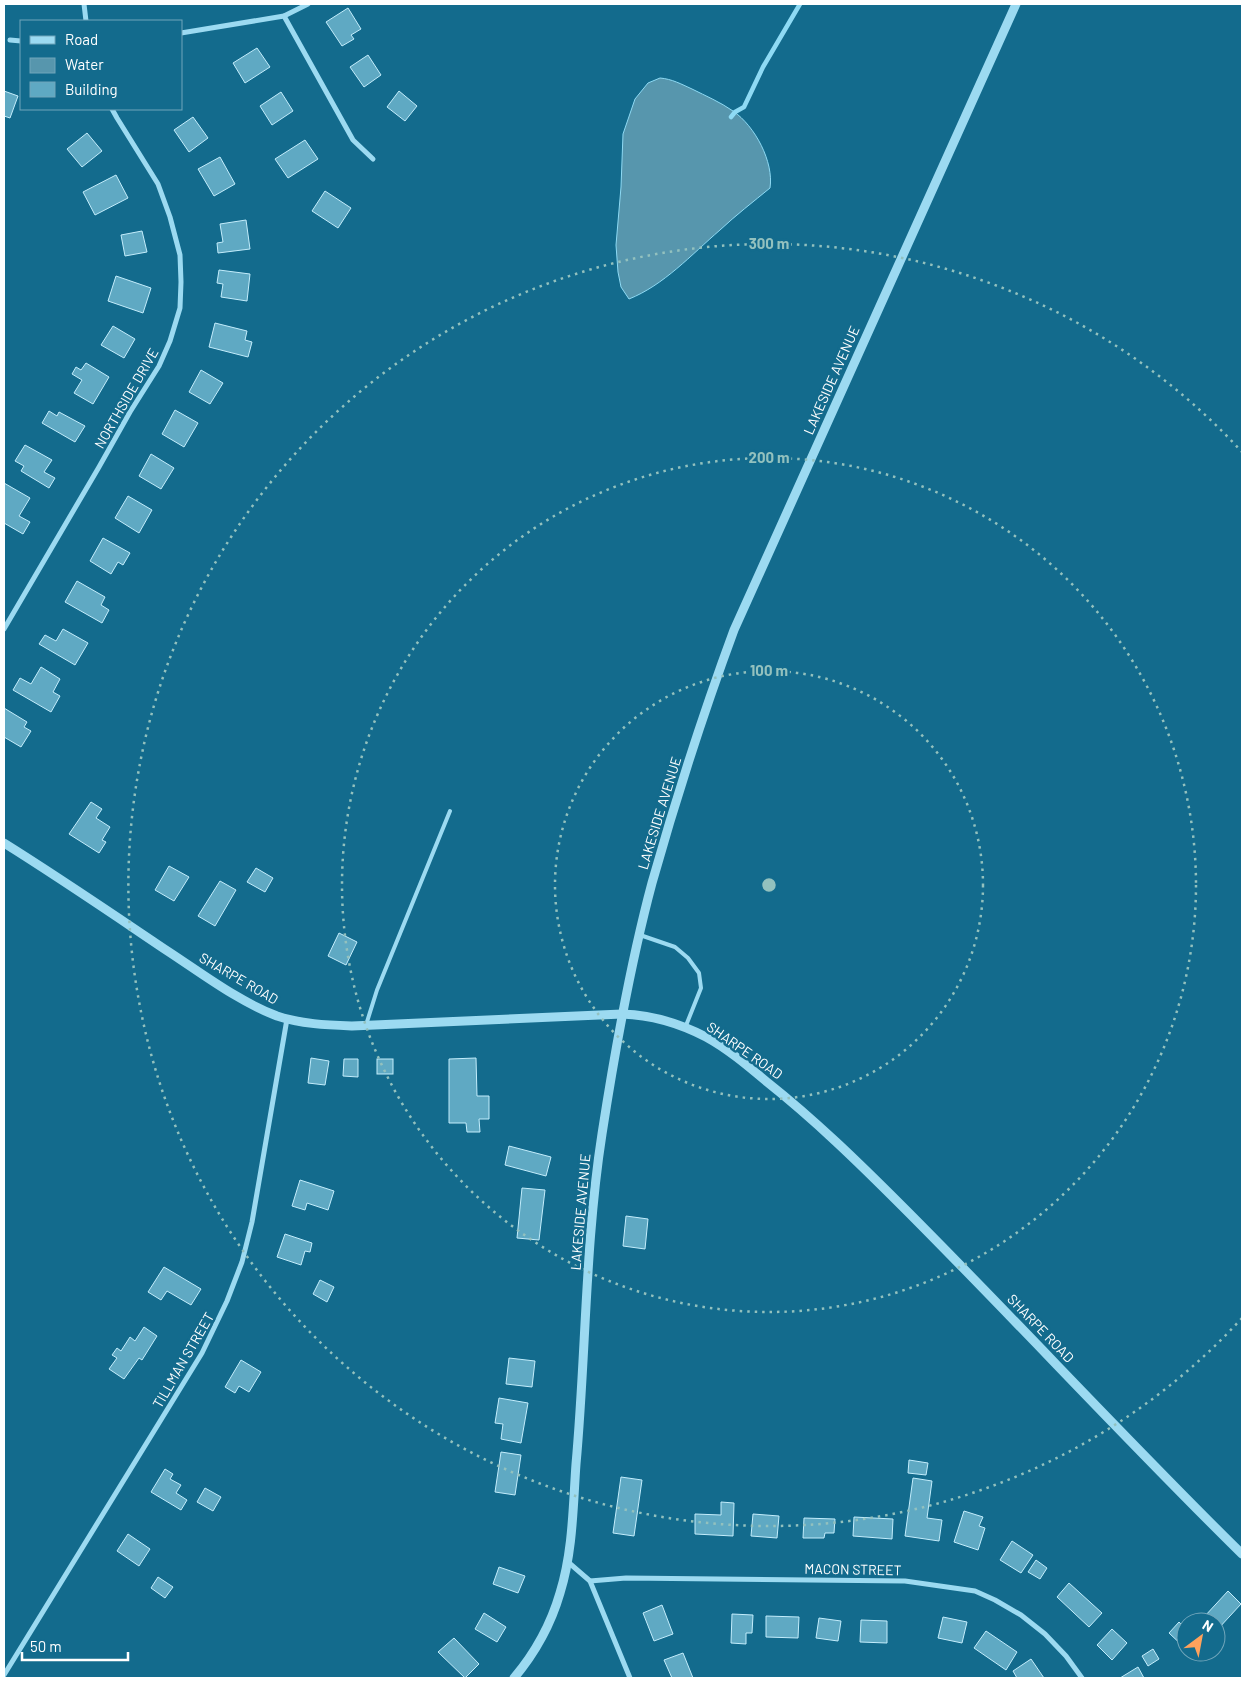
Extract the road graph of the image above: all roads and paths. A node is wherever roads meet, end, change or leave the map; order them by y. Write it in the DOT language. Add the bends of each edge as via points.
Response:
graph roads {
  1 [pos="84,4"];
  2 [pos="308,4"];
  3 [pos="1016,4"];
  4 [pos="284,16"];
  5 [pos="86,20"];
  6 [pos="182,33"];
  7 [pos="10,40"];
  8 [pos="20,41"];
  9 [pos="113,110"];
  10 [pos="373,159"];
  11 [pos="4,629"];
  12 [pos="450,811"];
  13 [pos="4,843"];
  14 [pos="640,935"];
  15 [pos="622,1014"];
  16 [pos="287,1019"];
  17 [pos="366,1025"];
  18 [pos="685,1028"];
  19 [pos="1242,1554"];
  20 [pos="568,1562"];
  21 [pos="590,1582"];
  22 [pos="4,1675"];
  23 [pos="514,1678"];
  24 [pos="630,1678"];
  25 [pos="1082,1678"];
  1 -- 5 [label="street"];
  2 -- 4 [label="street"];
  3 -- 14 [label="street, LAKESIDE AVENUE" via="734,630 698,730"];
  4 -- 6 [label="street"];
  4 -- 10 [label="street" via="353,140"];
  7 -- 8 [label="street"];
  9 -- 11 [label="street, NORTHSIDE DRIVE" via="158,184 170,217 180,255 180,308 159,366"];
  12 -- 17 [label="lane" via="377,990"];
  13 -- 16 [label="street, SHARPE ROAD" via="223,988"];
  14 -- 15 [label="street, LAKESIDE AVENUE"];
  14 -- 18 [label="lane" via="675,947 699,973 701,988"];
  15 -- 17 [label="street, SHARPE ROAD"];
  15 -- 18 [label="street, SHARPE ROAD" via="641,1014"];
  15 -- 20 [label="street, LAKESIDE AVENUE" via="593,1209"];
  16 -- 17 [label="street, SHARPE ROAD" via="314,1024"];
  16 -- 22 [label="street, TILLMAN STREET" via="252,1222 242,1262 219,1320 198,1360"];
  18 -- 19 [label="street, SHARPE ROAD" via="719,1045 749,1068 802,1110 851,1156"];
  20 -- 21 [label="street"];
  20 -- 23 [label="street, LAKESIDE AVENUE" via="549,1624 534,1652"];
  21 -- 24 [label="street"];
  21 -- 25 [label="street, MACON STREET" via="626,1578 904,1581 975,1591 1021,1615 1045,1634"];
}
